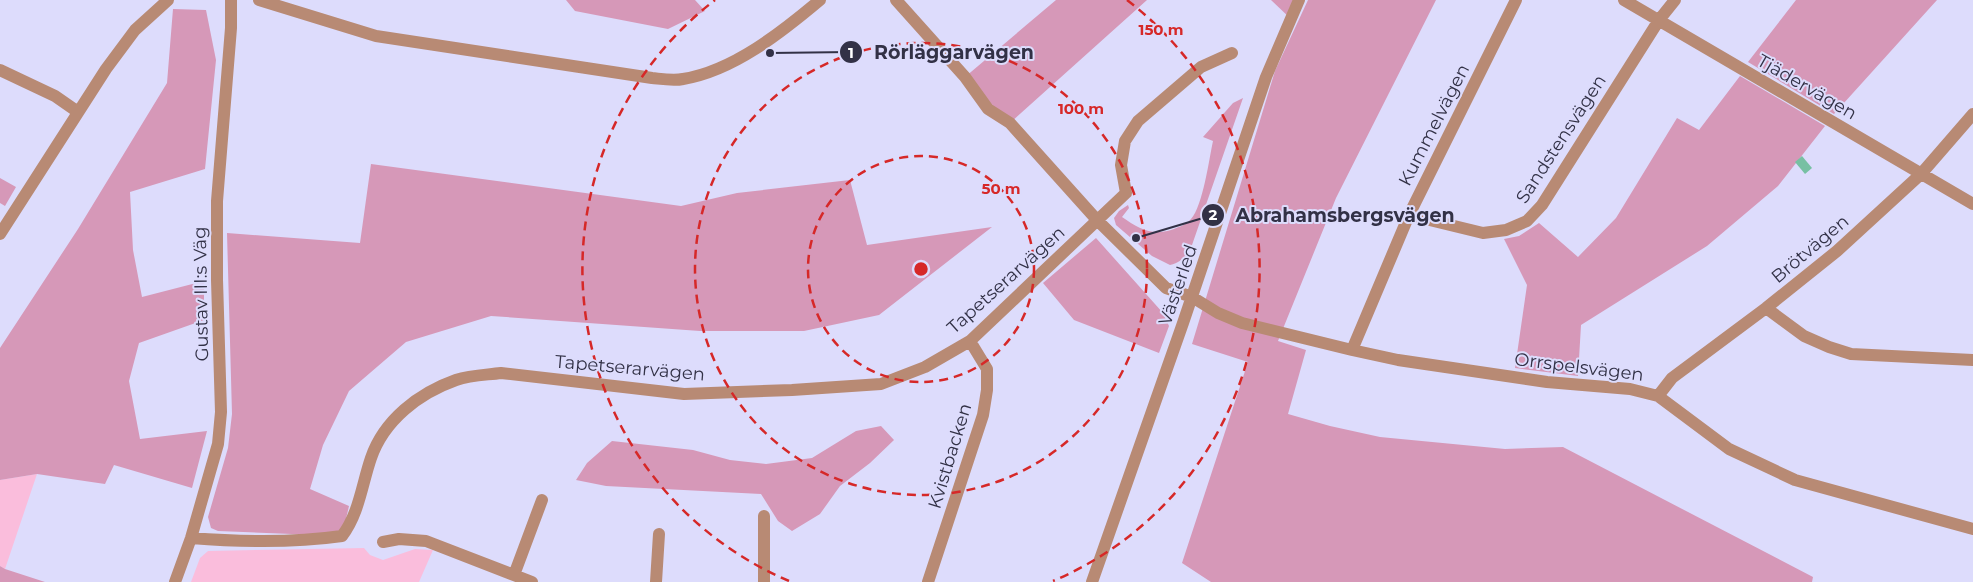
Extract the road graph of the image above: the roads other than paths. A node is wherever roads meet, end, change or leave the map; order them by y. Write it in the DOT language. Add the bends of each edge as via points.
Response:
graph roads {
  1 [pos="168,0"];
  2 [pos="231,0"];
  3 [pos="259,0"];
  4 [pos="820,0"];
  5 [pos="896,0"];
  6 [pos="1299,0"];
  7 [pos="1516,0"];
  8 [pos="1624,0"];
  9 [pos="1675,0"];
  10 [pos="1659,20"];
  11 [pos="1232,54"];
  12 [pos="0,70"];
  13 [pos="78,112"];
  14 [pos="1973,114"];
  15 [pos="1921,174"];
  16 [pos="1973,204"];
  17 [pos="1409,215"];
  18 [pos="1097,220"];
  19 [pos="0,234"];
  20 [pos="1192,297"];
  21 [pos="1766,308"];
  22 [pos="970,341"];
  23 [pos="1352,350"];
  24 [pos="1973,360"];
  25 [pos="1658,396"];
  26 [pos="542,500"];
  27 [pos="764,516"];
  28 [pos="1973,529"];
  29 [pos="659,534"];
  30 [pos="191,538"];
  31 [pos="383,542"];
  32 [pos="514,575"];
  33 [pos="175,582"];
  34 [pos="532,582"];
  35 [pos="656,582"];
  36 [pos="764,582"];
  37 [pos="928,582"];
  38 [pos="1092,582"];
  1 -- 13 [label="street" via="135,30"];
  2 -- 30 [label="street, Gustav III:s Väg" via="217,201 221,412 218,444"];
  3 -- 4 [label="street" via="376,36 678,80 710,73 742,56 786,28"];
  5 -- 18 [label="street, Orrspelsvägen" via="965,77 988,108 1010,123"];
  6 -- 20 [label="street, Västerled" via="1266,77"];
  7 -- 17 [label="street, Kummelvägen"];
  8 -- 10 [label="street, Tjädervägen"];
  9 -- 10 [label="street, Sandstensvägen"];
  10 -- 15 [label="street, Tjädervägen"];
  10 -- 17 [label="street, Sandstensvägen" via="1542,205 1527,220 1506,230 1483,233"];
  11 -- 18 [label="street, Tapetserarvägen" via="1201,66 1138,121 1125,141 1121,165 1126,193"];
  12 -- 13 [label="street" via="55,96"];
  13 -- 19 [label="street"];
  14 -- 15 [label="street, Brötvägen"];
  15 -- 16 [label="street, Tjädervägen"];
  15 -- 21 [label="street, Brötvägen" via="1838,251"];
  17 -- 23 [label="street, Kummelvägen"];
  18 -- 20 [label="street, Orrspelsvägen" via="1166,288"];
  18 -- 22 [label="street, Tapetserarvägen"];
  20 -- 23 [label="street, Orrspelsvägen" via="1218,313 1242,322"];
  20 -- 38 [label="street, Västerled"];
  21 -- 24 [label="street" via="1804,336 1851,354"];
  21 -- 25 [label="street, Brötvägen" via="1672,378"];
  22 -- 30 [label="street, Tapetserarvägen" via="925,368 881,384 684,394 501,373 464,378 420,397 389,424 372,455 351,524 342,536 318,540"];
  22 -- 37 [label="street, Kvistbacken" via="987,369 987,390"];
  23 -- 25 [label="street, Orrspelsvägen" via="1398,360 1547,382 1630,389"];
  25 -- 28 [label="street, Orrspelsvägen" via="1728,449 1795,480"];
  26 -- 32 [label="street"];
  27 -- 36 [label="street"];
  29 -- 35 [label="street"];
  30 -- 33 [label="street, Gustav III:s Väg"];
  31 -- 32 [label="street" via="399,539 426,541"];
  32 -- 34 [label="street"];
}
